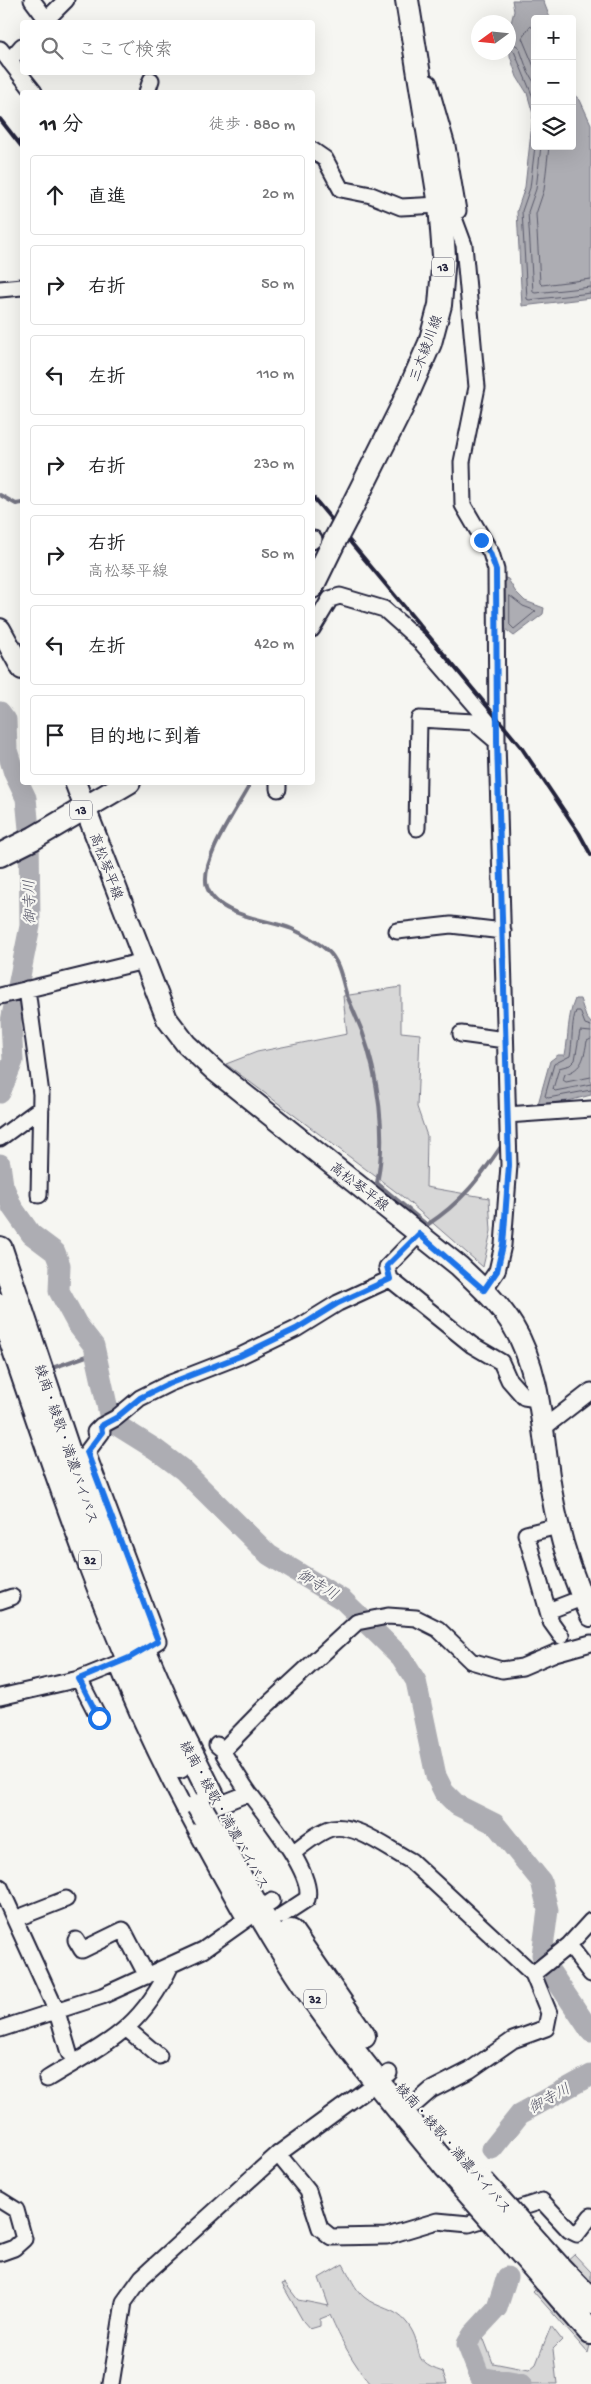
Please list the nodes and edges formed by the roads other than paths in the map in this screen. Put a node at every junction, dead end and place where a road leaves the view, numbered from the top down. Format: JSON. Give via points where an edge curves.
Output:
{"nodes":[{"id":1,"x":32,"y":0,"type":"edge"},
{"id":2,"x":66,"y":0,"type":"edge"},
{"id":3,"x":408,"y":1,"type":"edge"},
{"id":4,"x":44,"y":20,"type":"edge"},
{"id":5,"x":46,"y":20,"type":"edge"},
{"id":6,"x":413,"y":35,"type":"junction"},
{"id":7,"x":20,"y":47,"type":"edge"},
{"id":8,"x":5,"y":55,"type":"edge"},
{"id":9,"x":20,"y":74,"type":"edge"},
{"id":10,"x":21,"y":75,"type":"edge"},
{"id":11,"x":32,"y":90,"type":"edge"},
{"id":12,"x":315,"y":152,"type":"edge"},
{"id":13,"x":434,"y":170,"type":"junction"},
{"id":14,"x":440,"y":205,"type":"junction"},
{"id":15,"x":453,"y":242,"type":"junction"},
{"id":16,"x":20,"y":287,"type":"edge"},
{"id":17,"x":0,"y":289,"type":"edge"},
{"id":18,"x":320,"y":540,"type":"edge"},
{"id":19,"x":320,"y":594,"type":"edge"},
{"id":20,"x":315,"y":616,"type":"edge"},
{"id":21,"x":0,"y":629,"type":"edge"},
{"id":22,"x":20,"y":665,"type":"edge"},
{"id":23,"x":497,"y":734,"type":"junction"},
{"id":24,"x":76,"y":785,"type":"edge"},
{"id":25,"x":124,"y":785,"type":"edge"},
{"id":26,"x":84,"y":809,"type":"junction"},
{"id":27,"x":417,"y":828,"type":"dead end"},
{"id":28,"x":17,"y":846,"type":"edge"},
{"id":29,"x":503,"y":930,"type":"junction"},
{"id":30,"x":397,"y":931,"type":"dead end"},
{"id":31,"x":144,"y":961,"type":"junction"},
{"id":32,"x":16,"y":992,"type":"edge"},
{"id":33,"x":461,"y":1034,"type":"dead end"},
{"id":34,"x":505,"y":1040,"type":"junction"},
{"id":35,"x":41,"y":1108,"type":"junction"},
{"id":36,"x":591,"y":1109,"type":"edge"},
{"id":37,"x":508,"y":1115,"type":"junction"},
{"id":38,"x":0,"y":1138,"type":"edge"},
{"id":39,"x":39,"y":1195,"type":"dead end"},
{"id":40,"x":419,"y":1234,"type":"junction"},
{"id":41,"x":0,"y":1249,"type":"edge"},
{"id":42,"x":390,"y":1279,"type":"junction"},
{"id":43,"x":484,"y":1290,"type":"junction"},
{"id":44,"x":0,"y":1306,"type":"edge"},
{"id":45,"x":6,"y":1345,"type":"edge"},
{"id":46,"x":591,"y":1391,"type":"edge"},
{"id":47,"x":537,"y":1399,"type":"junction"},
{"id":48,"x":108,"y":1422,"type":"junction"},
{"id":49,"x":542,"y":1429,"type":"junction"},
{"id":50,"x":69,"y":1454,"type":"junction"},
{"id":51,"x":558,"y":1526,"type":"junction"},
{"id":52,"x":582,"y":1598,"type":"junction"},
{"id":53,"x":548,"y":1612,"type":"junction"},
{"id":54,"x":591,"y":1616,"type":"edge"},
{"id":55,"x":561,"y":1636,"type":"dead end"},
{"id":56,"x":591,"y":1643,"type":"edge"},
{"id":57,"x":129,"y":1657,"type":"junction"},
{"id":58,"x":79,"y":1679,"type":"junction"},
{"id":59,"x":0,"y":1697,"type":"edge"},
{"id":60,"x":99,"y":1718,"type":"dead end"},
{"id":61,"x":249,"y":1793,"type":"junction"},
{"id":62,"x":206,"y":1810,"type":"junction"},
{"id":63,"x":293,"y":1852,"type":"junction"},
{"id":64,"x":0,"y":1887,"type":"edge"},
{"id":65,"x":66,"y":1899,"type":"dead end"},
{"id":66,"x":264,"y":1911,"type":"junction"},
{"id":67,"x":15,"y":1919,"type":"junction"},
{"id":68,"x":591,"y":1921,"type":"edge"},
{"id":69,"x":76,"y":1940,"type":"dead end"},
{"id":70,"x":570,"y":1945,"type":"junction"},
{"id":71,"x":171,"y":1965,"type":"junction"},
{"id":72,"x":541,"y":1967,"type":"junction"},
{"id":73,"x":591,"y":1974,"type":"edge"},
{"id":74,"x":147,"y":1976,"type":"junction"},
{"id":75,"x":57,"y":2012,"type":"junction"},
{"id":76,"x":0,"y":2029,"type":"edge"},
{"id":77,"x":127,"y":2029,"type":"junction"},
{"id":78,"x":70,"y":2053,"type":"dead end"},
{"id":79,"x":159,"y":2056,"type":"dead end"},
{"id":80,"x":383,"y":2077,"type":"junction"},
{"id":81,"x":47,"y":2079,"type":"dead end"},
{"id":82,"x":415,"y":2104,"type":"junction"},
{"id":83,"x":278,"y":2154,"type":"junction"},
{"id":84,"x":452,"y":2160,"type":"junction"},
{"id":85,"x":0,"y":2200,"type":"edge"},
{"id":86,"x":591,"y":2216,"type":"edge"},
{"id":87,"x":0,"y":2253,"type":"edge"},
{"id":88,"x":552,"y":2273,"type":"junction"},
{"id":89,"x":591,"y":2301,"type":"edge"},
{"id":90,"x":591,"y":2332,"type":"edge"},
{"id":91,"x":111,"y":2384,"type":"edge"}],
"edges":[{"from":1,"to":4,"type":"street"},
{"from":2,"to":5,"type":"street"},
{"from":3,"to":6,"type":"main road","name":"三木綾川線","number":"13"},
{"from":6,"to":13,"type":"main road","name":"三木綾川線","number":"13"},
{"from":6,"to":15,"type":"street","via":[[447,146]]},
{"from":7,"to":8,"type":"street"},
{"from":8,"to":9,"type":"street"},
{"from":10,"to":11,"type":"street"},
{"from":12,"to":14,"type":"street","via":[[325,159],[341,189],[371,195],[401,207]]},
{"from":13,"to":14,"type":"main road","name":"三木綾川線","number":"13"},
{"from":13,"to":15,"type":"street","via":[[454,215]]},
{"from":14,"to":15,"type":"main road","name":"三木綾川線","number":"13"},
{"from":15,"to":18,"type":"main road","name":"三木綾川線","number":"13","bridge":true,"via":[[430,342],[401,409],[346,517]]},
{"from":15,"to":23,"type":"street","via":[[477,387],[462,462],[462,505],[490,553],[496,570]]},
{"from":16,"to":17,"type":"street"},
{"from":18,"to":19,"type":"main road","name":"三木綾川線","number":"13"},
{"from":19,"to":20,"type":"street"},
{"from":19,"to":23,"type":"street","via":[[340,596],[384,609],[420,641]]},
{"from":21,"to":22,"type":"main road"},
{"from":23,"to":27,"type":"street","via":[[474,722],[418,719]]},
{"from":23,"to":29,"type":"street"},
{"from":24,"to":26,"type":"main road","name":"高松琴平線"},
{"from":25,"to":26,"type":"main road","number":"13"},
{"from":26,"to":28,"type":"main road","number":"13"},
{"from":26,"to":31,"type":"main road","name":"高松琴平線"},
{"from":29,"to":30,"type":"street","via":[[451,925]]},
{"from":29,"to":34,"type":"street"},
{"from":31,"to":32,"type":"street"},
{"from":31,"to":40,"type":"main road","name":"高松琴平線","via":[[167,1019],[186,1044],[215,1071]]},
{"from":32,"to":35,"type":"street"},
{"from":33,"to":34,"type":"street"},
{"from":34,"to":37,"type":"street"},
{"from":35,"to":38,"type":"street"},
{"from":35,"to":39,"type":"street"},
{"from":36,"to":37,"type":"street"},
{"from":37,"to":43,"type":"street","via":[[509,1165],[503,1245],[497,1271]]},
{"from":40,"to":42,"type":"street","via":[[387,1266]]},
{"from":40,"to":43,"type":"main road","name":"高松琴平線"},
{"from":41,"to":50,"type":"highway","name":"綾南・綾歌・満濃バイパス","number":"32"},
{"from":42,"to":47,"type":"street","via":[[472,1345],[500,1362],[524,1397]]},
{"from":42,"to":48,"type":"street","via":[[338,1303],[296,1329],[140,1398]]},
{"from":43,"to":47,"type":"main road","name":"高松琴平線","via":[[512,1325],[522,1344]]},
{"from":44,"to":45,"type":"highway","name":"綾南・綾歌・満濃バイパス","number":"32"},
{"from":45,"to":57,"type":"highway","name":"綾南・綾歌・満濃バイパス","number":"32"},
{"from":46,"to":49,"type":"street"},
{"from":47,"to":49,"type":"main road","name":"高松琴平線"},
{"from":48,"to":50,"type":"street","via":[[80,1450]]},
{"from":48,"to":57,"type":"street","via":[[87,1452],[158,1641]]},
{"from":49,"to":51,"type":"main road","name":"高松琴平線"},
{"from":50,"to":57,"type":"highway","name":"綾南・綾歌・満濃バイパス","number":"32"},
{"from":51,"to":52,"type":"main road","name":"高松琴平線"},
{"from":51,"to":53,"type":"street","via":[[526,1534]]},
{"from":52,"to":53,"type":"street"},
{"from":52,"to":54,"type":"main road","name":"高松琴平線"},
{"from":53,"to":55,"type":"street"},
{"from":56,"to":61,"type":"street","via":[[522,1667],[502,1670],[472,1661],[438,1629],[416,1618],[388,1616],[363,1620],[220,1747]]},
{"from":57,"to":58,"type":"street"},
{"from":57,"to":62,"type":"street"},
{"from":57,"to":62,"type":"highway","name":"綾南・綾歌・満濃バイパス","number":"32","via":[[173,1718]]},
{"from":58,"to":59,"type":"street"},
{"from":58,"to":60,"type":"street"},
{"from":61,"to":62,"type":"street"},
{"from":61,"to":63,"type":"street"},
{"from":62,"to":66,"type":"highway","name":"綾南・綾歌・満濃バイパス","number":"32"},
{"from":62,"to":66,"type":"street"},
{"from":63,"to":66,"type":"street","via":[[309,1894],[307,1899]]},
{"from":63,"to":72,"type":"street","via":[[331,1827],[362,1832],[411,1861]]},
{"from":64,"to":67,"type":"street"},
{"from":65,"to":67,"type":"street"},
{"from":66,"to":71,"type":"street","via":[[203,1950]]},
{"from":66,"to":80,"type":"highway","name":"綾南・綾歌・満濃バイパス","number":"32","via":[[330,1992]]},
{"from":67,"to":75,"type":"street"},
{"from":68,"to":70,"type":"street"},
{"from":69,"to":74,"type":"street","via":[[82,1950],[123,1930]]},
{"from":70,"to":72,"type":"street"},
{"from":70,"to":73,"type":"street"},
{"from":71,"to":74,"type":"street"},
{"from":71,"to":77,"type":"street","via":[[159,1992]]},
{"from":72,"to":82,"type":"street","via":[[549,2013],[546,2028],[513,2040],[470,2070],[431,2090]]},
{"from":74,"to":75,"type":"street"},
{"from":75,"to":76,"type":"street"},
{"from":75,"to":78,"type":"street"},
{"from":77,"to":79,"type":"street"},
{"from":77,"to":81,"type":"street","via":[[103,2047]]},
{"from":80,"to":82,"type":"highway","name":"綾南・綾歌・満濃バイパス","number":"32"},
{"from":80,"to":83,"type":"street"},
{"from":80,"to":84,"type":"highway","name":"綾南・綾歌・満濃バイパス","number":"32"},
{"from":82,"to":84,"type":"highway","name":"綾南・綾歌・満濃バイパス","number":"32"},
{"from":83,"to":86,"type":"street","via":[[308,2191],[320,2228],[331,2237],[387,2236],[437,2222],[469,2224],[542,2201],[569,2230],[577,2234]]},
{"from":83,"to":91,"type":"street","via":[[142,2277],[134,2288],[124,2302],[120,2316]]},
{"from":84,"to":88,"type":"highway","name":"綾南・綾歌・満濃バイパス","number":"32","bridge":true},
{"from":85,"to":87,"type":"street","via":[[16,2210],[24,2239],[14,2248]]},
{"from":88,"to":89,"type":"highway","name":"綾南・綾歌・満濃バイパス","number":"32"},
{"from":88,"to":90,"type":"highway","name":"綾南・綾歌・満濃バイパス","number":"32"}]}
